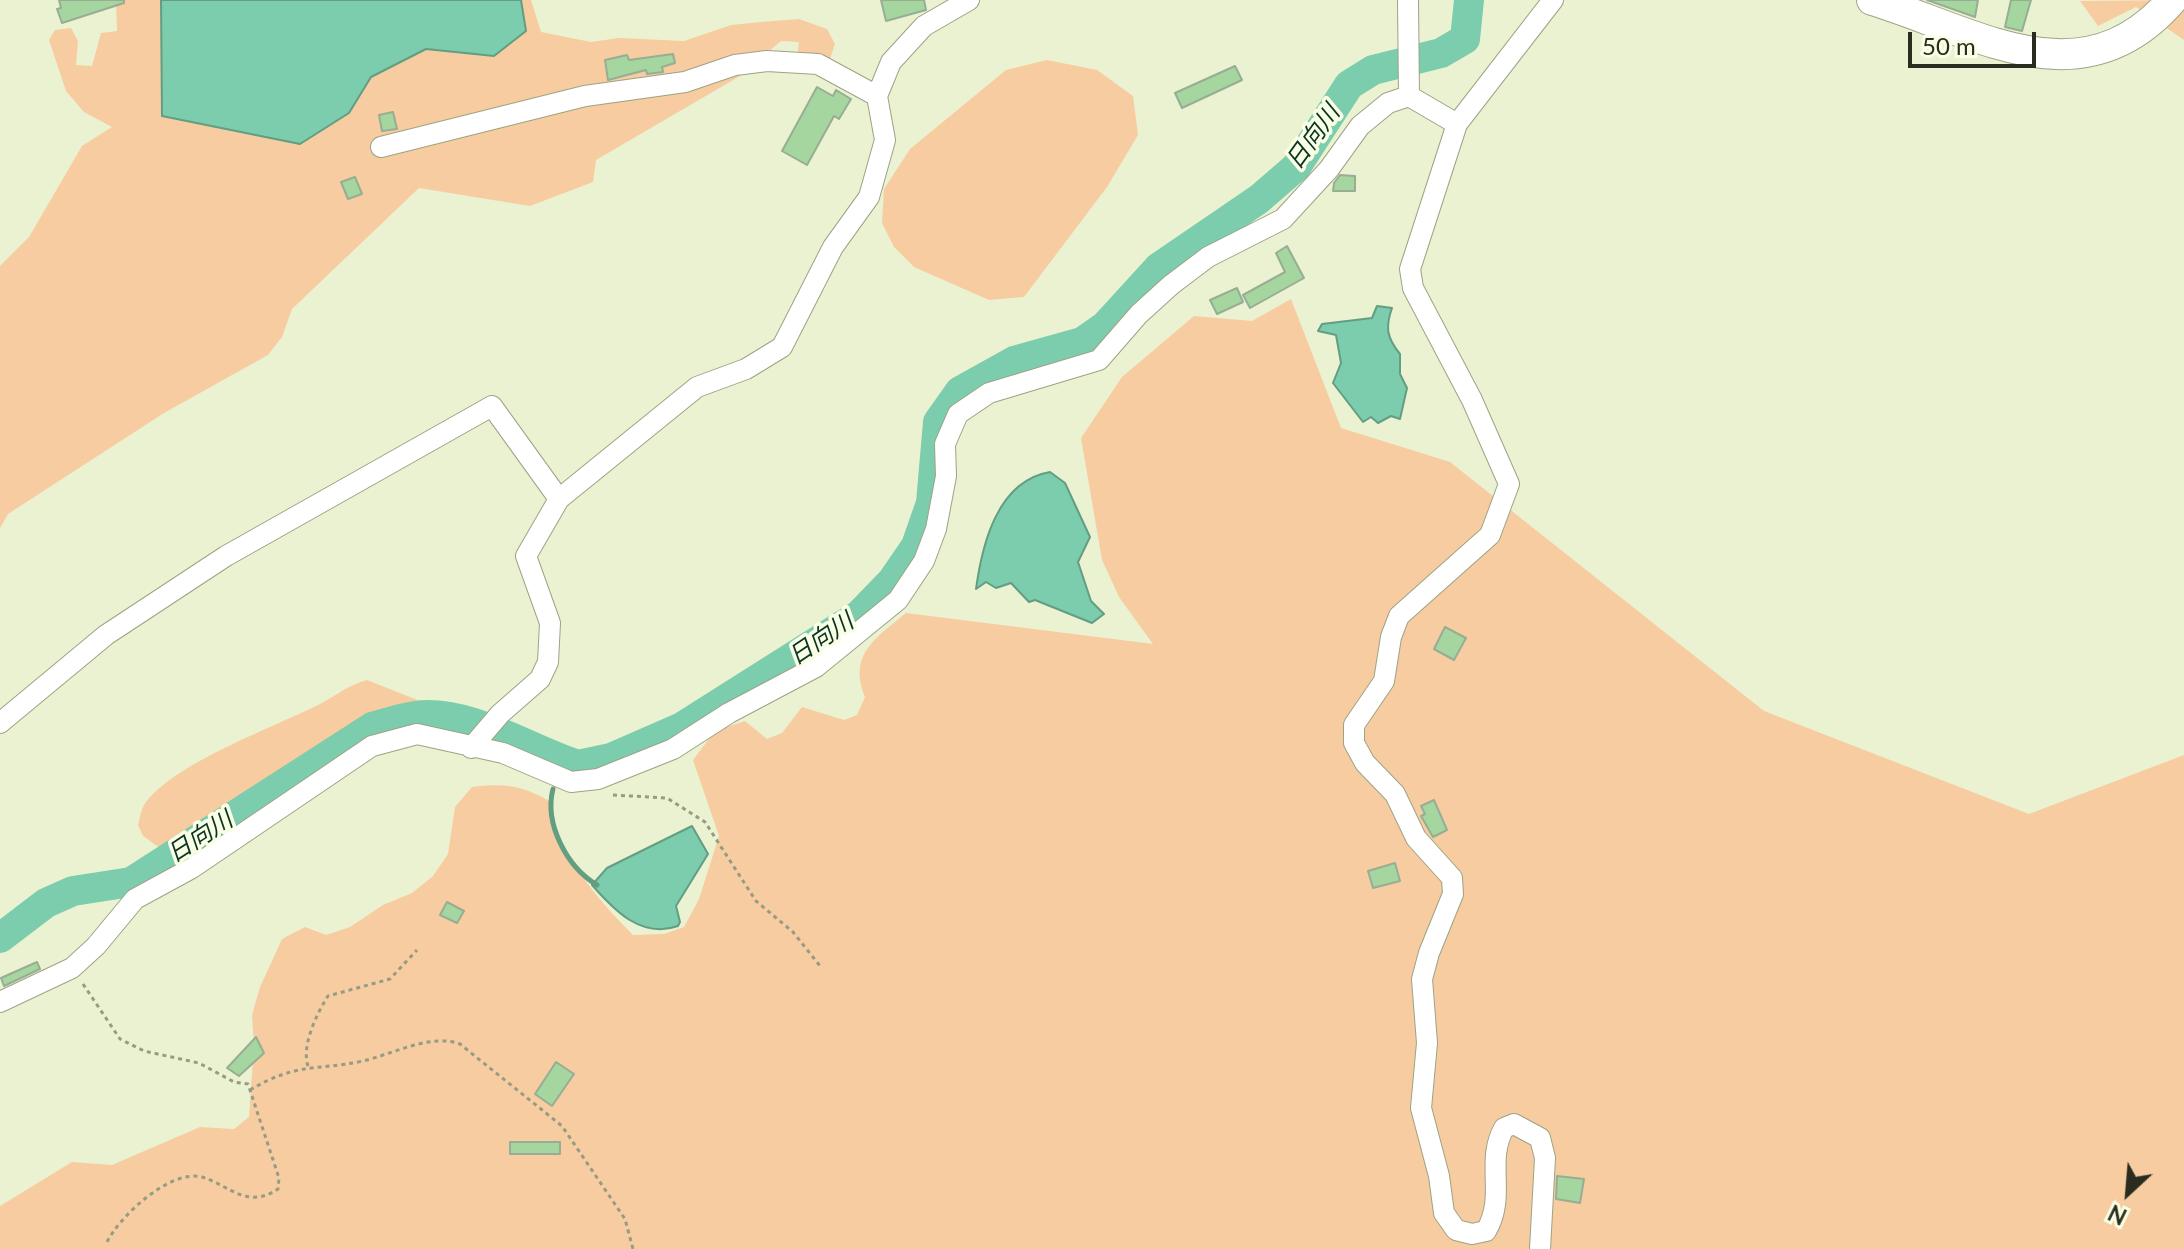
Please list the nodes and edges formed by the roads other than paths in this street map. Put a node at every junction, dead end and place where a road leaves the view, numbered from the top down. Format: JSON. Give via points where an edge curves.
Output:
{"nodes":[{"id":1,"x":969,"y":0,"type":"edge"},
{"id":2,"x":1408,"y":0,"type":"edge"},
{"id":3,"x":1553,"y":0,"type":"edge"},
{"id":4,"x":1872,"y":0,"type":"edge"},
{"id":5,"x":2166,"y":7,"type":"edge"},
{"id":6,"x":1409,"y":88,"type":"junction"},
{"id":7,"x":877,"y":96,"type":"junction"},
{"id":8,"x":1457,"y":124,"type":"junction"},
{"id":9,"x":381,"y":147,"type":"dead end"},
{"id":10,"x":559,"y":499,"type":"junction"},
{"id":11,"x":0,"y":723,"type":"edge"},
{"id":12,"x":471,"y":748,"type":"junction"},
{"id":13,"x":0,"y":1002,"type":"edge"},
{"id":14,"x":1540,"y":1249,"type":"edge"}],
"edges":[{"from":1,"to":7,"type":"street","via":[[916,35],[891,62]]},
{"from":2,"to":6,"type":"street"},
{"from":3,"to":8,"type":"street"},
{"from":4,"to":5,"type":"main road","via":[[2023,52],[2064,57],[2115,43]]},
{"from":6,"to":8,"type":"street"},
{"from":6,"to":12,"type":"street","via":[[1360,126],[1283,219],[1208,257],[1171,285],[1099,360],[989,393],[958,414],[945,444],[946,476],[924,561],[898,600],[816,667],[673,749],[598,779],[571,782],[503,753]]},
{"from":7,"to":9,"type":"street","via":[[818,64],[767,61],[735,65],[685,82],[585,96]]},
{"from":7,"to":10,"type":"street","via":[[885,140],[869,197],[833,247],[782,347],[746,369],[697,387]]},
{"from":8,"to":14,"type":"street","via":[[1410,269],[1413,288],[1509,484],[1490,535],[1399,616],[1384,681],[1354,725],[1354,743],[1395,794],[1416,838],[1452,878],[1453,894],[1422,979],[1427,1043],[1421,1108],[1444,1213],[1456,1230],[1486,1231],[1496,1214],[1496,1142],[1504,1128],[1514,1124],[1540,1138],[1545,1158]]},
{"from":10,"to":11,"type":"street","via":[[492,406],[226,556],[106,635]]},
{"from":10,"to":12,"type":"street","via":[[526,556],[550,623],[548,662],[540,679]]},
{"from":12,"to":13,"type":"street","via":[[417,734],[372,746],[192,868],[135,899],[72,968]]}]}
